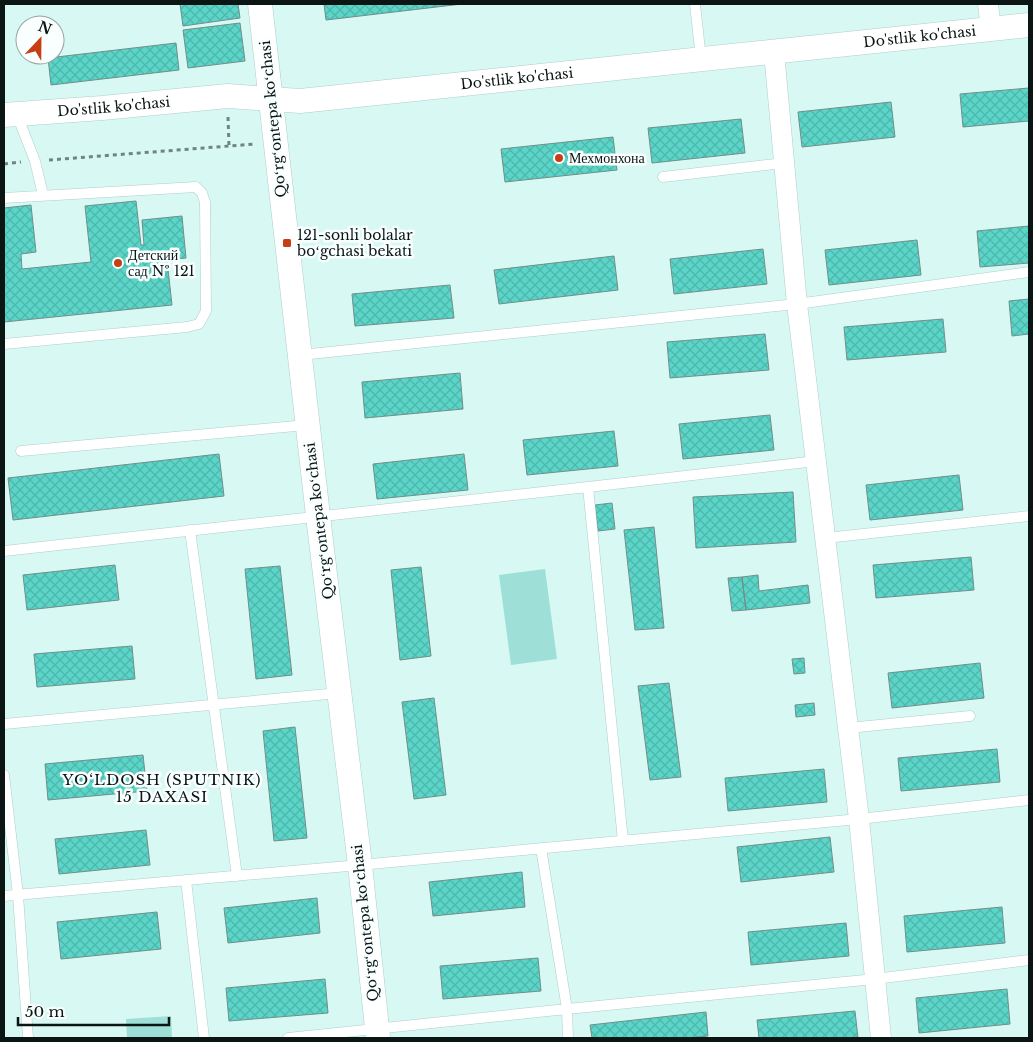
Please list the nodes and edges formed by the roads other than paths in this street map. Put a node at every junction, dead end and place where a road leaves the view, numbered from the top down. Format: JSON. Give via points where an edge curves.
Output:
{"nodes":[{"id":1,"x":260,"y":4,"type":"edge"},
{"id":2,"x":695,"y":4,"type":"edge"},
{"id":3,"x":988,"y":4,"type":"edge"},
{"id":4,"x":1029,"y":25,"type":"edge"},
{"id":5,"x":991,"y":29,"type":"junction"},
{"id":6,"x":774,"y":52,"type":"junction"},
{"id":7,"x":701,"y":59,"type":"junction"},
{"id":8,"x":272,"y":100,"type":"junction"},
{"id":9,"x":10,"y":114,"type":"edge"},
{"id":10,"x":784,"y":162,"type":"junction"},
{"id":11,"x":663,"y":177,"type":"dead end"},
{"id":12,"x":43,"y":195,"type":"junction"},
{"id":13,"x":4,"y":198,"type":"edge"},
{"id":14,"x":1029,"y":272,"type":"edge"},
{"id":15,"x":797,"y":304,"type":"junction"},
{"id":16,"x":4,"y":344,"type":"edge"},
{"id":17,"x":300,"y":355,"type":"junction"},
{"id":18,"x":307,"y":425,"type":"junction"},
{"id":19,"x":21,"y":451,"type":"dead end"},
{"id":20,"x":816,"y":461,"type":"junction"},
{"id":21,"x":588,"y":487,"type":"junction"},
{"id":22,"x":318,"y":516,"type":"junction"},
{"id":23,"x":1029,"y":516,"type":"edge"},
{"id":24,"x":190,"y":530,"type":"junction"},
{"id":25,"x":826,"y":538,"type":"junction"},
{"id":26,"x":4,"y":550,"type":"edge"},
{"id":27,"x":339,"y":693,"type":"junction"},
{"id":28,"x":214,"y":704,"type":"junction"},
{"id":29,"x":970,"y":716,"type":"dead end"},
{"id":30,"x":4,"y":724,"type":"edge"},
{"id":31,"x":848,"y":728,"type":"junction"},
{"id":32,"x":4,"y":775,"type":"edge"},
{"id":33,"x":1029,"y":800,"type":"edge"},
{"id":34,"x":859,"y":819,"type":"junction"},
{"id":35,"x":623,"y":841,"type":"junction"},
{"id":36,"x":541,"y":848,"type":"junction"},
{"id":37,"x":360,"y":865,"type":"junction"},
{"id":38,"x":237,"y":876,"type":"junction"},
{"id":39,"x":186,"y":880,"type":"junction"},
{"id":40,"x":18,"y":895,"type":"junction"},
{"id":41,"x":4,"y":896,"type":"edge"},
{"id":42,"x":1029,"y":960,"type":"edge"},
{"id":43,"x":875,"y":979,"type":"junction"},
{"id":44,"x":567,"y":1009,"type":"junction"},
{"id":45,"x":377,"y":1034,"type":"edge"},
{"id":46,"x":28,"y":1038,"type":"edge"},
{"id":47,"x":204,"y":1038,"type":"edge"},
{"id":48,"x":288,"y":1038,"type":"edge"},
{"id":49,"x":568,"y":1038,"type":"edge"},
{"id":50,"x":881,"y":1038,"type":"edge"}],
"edges":[{"from":1,"to":8,"type":"street","name":"Qoʻrgʻontepa koʻchasi"},
{"from":2,"to":7,"type":"lane"},
{"from":3,"to":5,"type":"street"},
{"from":4,"to":5,"type":"street","name":"Do'stlik ko'chasi"},
{"from":5,"to":6,"type":"street","name":"Do'stlik ko'chasi"},
{"from":6,"to":7,"type":"street","name":"Do'stlik ko'chasi"},
{"from":6,"to":10,"type":"street"},
{"from":7,"to":8,"type":"street","name":"Do'stlik ko'chasi","via":[[300,102]]},
{"from":8,"to":9,"type":"street","name":"Do'stlik ko'chasi","via":[[228,96]]},
{"from":8,"to":17,"type":"street","name":"Qoʻrgʻontepa koʻchasi"},
{"from":9,"to":12,"type":"lane","via":[[35,161]]},
{"from":10,"to":11,"type":"lane"},
{"from":10,"to":15,"type":"street"},
{"from":12,"to":13,"type":"lane"},
{"from":12,"to":16,"type":"lane","via":[[196,187],[205,202],[206,311],[199,324],[187,328]]},
{"from":14,"to":15,"type":"lane"},
{"from":15,"to":17,"type":"lane"},
{"from":15,"to":20,"type":"street"},
{"from":17,"to":18,"type":"street","name":"Qoʻrgʻontepa koʻchasi"},
{"from":18,"to":19,"type":"lane"},
{"from":18,"to":22,"type":"street","name":"Qoʻrgʻontepa koʻchasi"},
{"from":20,"to":21,"type":"lane"},
{"from":20,"to":25,"type":"street"},
{"from":21,"to":22,"type":"lane"},
{"from":21,"to":35,"type":"lane"},
{"from":22,"to":24,"type":"lane"},
{"from":22,"to":27,"type":"street","name":"Qoʻrgʻontepa koʻchasi"},
{"from":23,"to":25,"type":"lane"},
{"from":24,"to":26,"type":"lane"},
{"from":24,"to":28,"type":"lane"},
{"from":25,"to":31,"type":"street"},
{"from":27,"to":28,"type":"lane"},
{"from":27,"to":37,"type":"street","name":"Qoʻrgʻontepa koʻchasi"},
{"from":28,"to":30,"type":"lane"},
{"from":28,"to":38,"type":"lane"},
{"from":29,"to":31,"type":"lane"},
{"from":31,"to":34,"type":"street"},
{"from":32,"to":40,"type":"lane"},
{"from":33,"to":34,"type":"lane"},
{"from":34,"to":35,"type":"lane"},
{"from":34,"to":43,"type":"street"},
{"from":35,"to":36,"type":"lane"},
{"from":36,"to":37,"type":"lane"},
{"from":36,"to":44,"type":"lane"},
{"from":37,"to":38,"type":"lane"},
{"from":37,"to":45,"type":"street","name":"Qoʻrgʻontepa koʻchasi"},
{"from":38,"to":39,"type":"lane"},
{"from":39,"to":40,"type":"lane"},
{"from":39,"to":47,"type":"lane"},
{"from":40,"to":41,"type":"lane"},
{"from":40,"to":46,"type":"lane"},
{"from":42,"to":43,"type":"lane"},
{"from":43,"to":44,"type":"lane"},
{"from":43,"to":50,"type":"street"},
{"from":44,"to":45,"type":"lane"},
{"from":44,"to":49,"type":"lane"},
{"from":45,"to":48,"type":"lane"}]}
